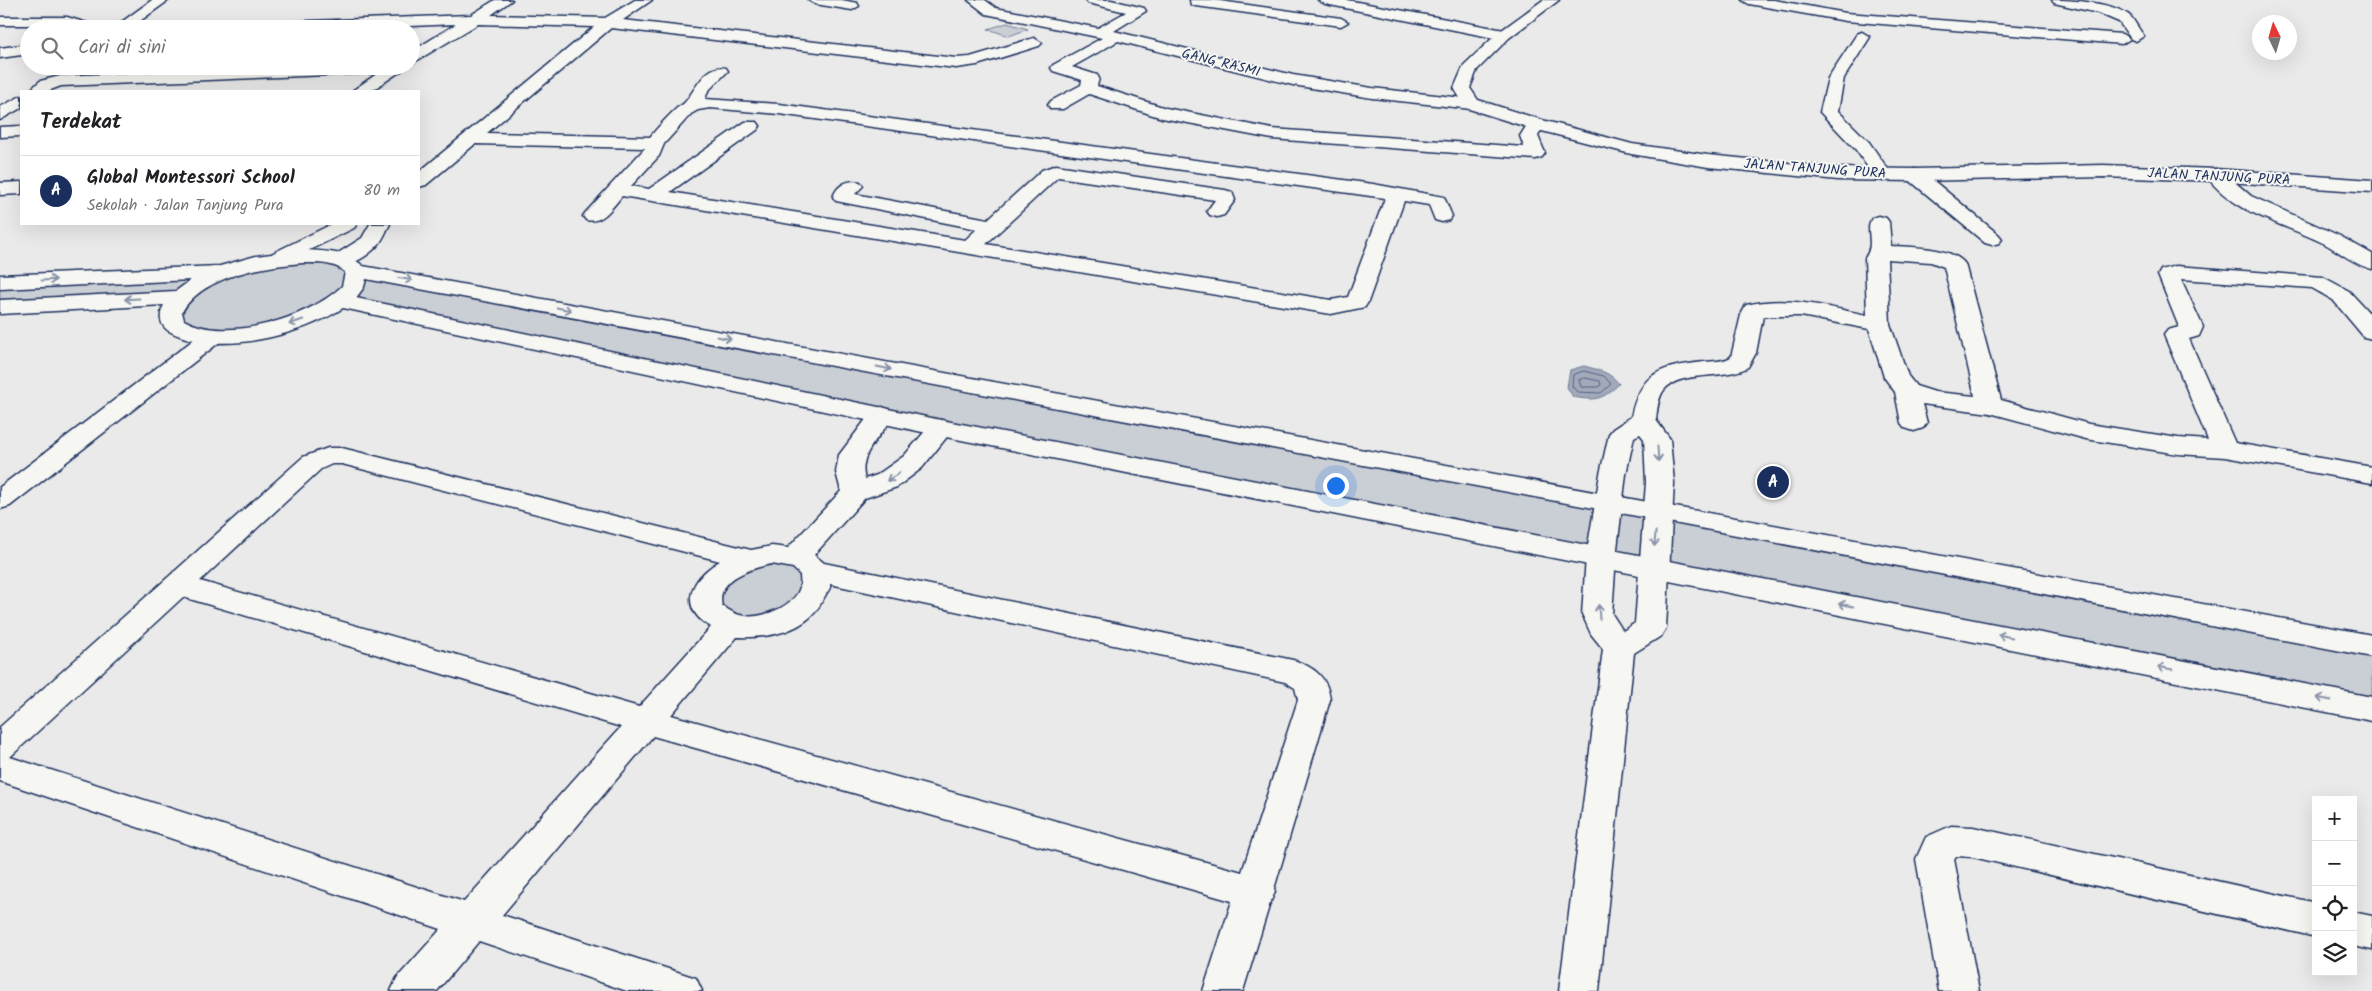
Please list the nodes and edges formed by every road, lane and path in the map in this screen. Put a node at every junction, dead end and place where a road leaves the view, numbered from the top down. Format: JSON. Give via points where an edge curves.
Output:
{"nodes":[{"id":1,"x":162,"y":0,"type":"edge"},
{"id":2,"x":505,"y":0,"type":"edge"},
{"id":3,"x":645,"y":0,"type":"edge"},
{"id":4,"x":815,"y":0,"type":"edge"},
{"id":5,"x":975,"y":0,"type":"edge"},
{"id":6,"x":1093,"y":0,"type":"edge"},
{"id":7,"x":1325,"y":0,"type":"edge"},
{"id":8,"x":1552,"y":0,"type":"edge"},
{"id":9,"x":1749,"y":0,"type":"edge"},
{"id":10,"x":2058,"y":0,"type":"edge"},
{"id":11,"x":1196,"y":2,"type":"dead end"},
{"id":12,"x":852,"y":6,"type":"dead end"},
{"id":13,"x":32,"y":8,"type":"dead end"},
{"id":14,"x":474,"y":19,"type":"junction"},
{"id":15,"x":6,"y":20,"type":"edge"},
{"id":16,"x":20,"y":20,"type":"edge"},
{"id":17,"x":133,"y":20,"type":"edge"},
{"id":18,"x":420,"y":21,"type":"edge"},
{"id":19,"x":608,"y":22,"type":"junction"},
{"id":20,"x":1340,"y":22,"type":"dead end"},
{"id":21,"x":1108,"y":35,"type":"junction"},
{"id":22,"x":1504,"y":35,"type":"junction"},
{"id":23,"x":1862,"y":37,"type":"dead end"},
{"id":24,"x":1034,"y":43,"type":"dead end"},
{"id":25,"x":20,"y":50,"type":"edge"},
{"id":26,"x":0,"y":53,"type":"edge"},
{"id":27,"x":420,"y":53,"type":"edge"},
{"id":28,"x":720,"y":71,"type":"dead end"},
{"id":29,"x":205,"y":75,"type":"edge"},
{"id":30,"x":386,"y":75,"type":"edge"},
{"id":31,"x":1088,"y":88,"type":"junction"},
{"id":32,"x":38,"y":90,"type":"edge"},
{"id":33,"x":362,"y":90,"type":"edge"},
{"id":34,"x":20,"y":102,"type":"edge"},
{"id":35,"x":1472,"y":104,"type":"junction"},
{"id":36,"x":693,"y":105,"type":"junction"},
{"id":37,"x":1057,"y":106,"type":"dead end"},
{"id":38,"x":0,"y":115,"type":"edge"},
{"id":39,"x":1536,"y":124,"type":"junction"},
{"id":40,"x":751,"y":126,"type":"dead end"},
{"id":41,"x":20,"y":131,"type":"edge"},
{"id":42,"x":0,"y":132,"type":"edge"},
{"id":43,"x":476,"y":132,"type":"junction"},
{"id":44,"x":659,"y":137,"type":"junction"},
{"id":45,"x":1883,"y":175,"type":"junction"},
{"id":46,"x":1915,"y":175,"type":"junction"},
{"id":47,"x":2215,"y":175,"type":"junction"},
{"id":48,"x":420,"y":180,"type":"edge"},
{"id":49,"x":853,"y":186,"type":"dead end"},
{"id":50,"x":2372,"y":186,"type":"edge"},
{"id":51,"x":20,"y":188,"type":"edge"},
{"id":52,"x":0,"y":189,"type":"edge"},
{"id":53,"x":617,"y":189,"type":"junction"},
{"id":54,"x":653,"y":195,"type":"junction"},
{"id":55,"x":1396,"y":195,"type":"junction"},
{"id":56,"x":1440,"y":202,"type":"dead end"},
{"id":57,"x":1218,"y":211,"type":"dead end"},
{"id":58,"x":593,"y":216,"type":"dead end"},
{"id":59,"x":1878,"y":222,"type":"dead end"},
{"id":60,"x":345,"y":225,"type":"edge"},
{"id":61,"x":379,"y":225,"type":"edge"},
{"id":62,"x":992,"y":226,"type":"junction"},
{"id":63,"x":1992,"y":239,"type":"dead end"},
{"id":64,"x":969,"y":248,"type":"junction"},
{"id":65,"x":1882,"y":252,"type":"junction"},
{"id":66,"x":280,"y":258,"type":"junction"},
{"id":67,"x":2372,"y":263,"type":"edge"},
{"id":68,"x":350,"y":266,"type":"junction"},
{"id":69,"x":224,"y":272,"type":"junction"},
{"id":70,"x":0,"y":282,"type":"edge"},
{"id":71,"x":180,"y":297,"type":"junction"},
{"id":72,"x":340,"y":301,"type":"junction"},
{"id":73,"x":0,"y":307,"type":"edge"},
{"id":74,"x":2365,"y":312,"type":"edge"},
{"id":75,"x":1879,"y":324,"type":"junction"},
{"id":76,"x":2372,"y":332,"type":"edge"},
{"id":77,"x":213,"y":336,"type":"junction"},
{"id":78,"x":1908,"y":391,"type":"junction"},
{"id":79,"x":1990,"y":405,"type":"junction"},
{"id":80,"x":882,"y":415,"type":"junction"},
{"id":81,"x":1643,"y":420,"type":"junction"},
{"id":82,"x":1914,"y":423,"type":"dead end"},
{"id":83,"x":941,"y":428,"type":"junction"},
{"id":84,"x":2225,"y":449,"type":"junction"},
{"id":85,"x":2372,"y":475,"type":"edge"},
{"id":86,"x":855,"y":492,"type":"junction"},
{"id":87,"x":0,"y":500,"type":"edge"},
{"id":88,"x":1610,"y":503,"type":"junction"},
{"id":89,"x":1658,"y":511,"type":"junction"},
{"id":90,"x":1601,"y":557,"type":"junction"},
{"id":91,"x":751,"y":559,"type":"junction"},
{"id":92,"x":804,"y":564,"type":"junction"},
{"id":93,"x":1653,"y":566,"type":"junction"},
{"id":94,"x":176,"y":585,"type":"junction"},
{"id":95,"x":730,"y":625,"type":"junction"},
{"id":96,"x":2372,"y":646,"type":"edge"},
{"id":97,"x":1619,"y":648,"type":"junction"},
{"id":98,"x":2372,"y":709,"type":"edge"},
{"id":99,"x":645,"y":721,"type":"junction"},
{"id":100,"x":0,"y":747,"type":"edge"},
{"id":101,"x":0,"y":767,"type":"edge"},
{"id":102,"x":1256,"y":892,"type":"junction"},
{"id":103,"x":2312,"y":919,"type":"edge"},
{"id":104,"x":471,"y":922,"type":"junction"},
{"id":105,"x":2357,"y":930,"type":"edge"},
{"id":106,"x":2372,"y":933,"type":"edge"},
{"id":107,"x":411,"y":991,"type":"edge"},
{"id":108,"x":682,"y":991,"type":"edge"},
{"id":109,"x":1223,"y":991,"type":"edge"},
{"id":110,"x":1579,"y":991,"type":"edge"},
{"id":111,"x":1959,"y":991,"type":"edge"}],
"edges":[{"from":1,"to":17,"type":"street"},
{"from":2,"to":14,"type":"street"},
{"from":3,"to":19,"type":"street"},
{"from":4,"to":12,"type":"street"},
{"from":5,"to":21,"type":"street","name":"GANG RASMI","via":[[991,11]]},
{"from":6,"to":21,"type":"street","via":[[1143,8]]},
{"from":7,"to":22,"type":"street"},
{"from":8,"to":22,"type":"street"},
{"from":9,"to":10,"type":"street","via":[[1846,17],[2129,37],[2124,19],[2103,10]]},
{"from":11,"to":20,"type":"street"},
{"from":13,"to":15,"type":"street"},
{"from":14,"to":18,"type":"street"},
{"from":14,"to":19,"type":"street"},
{"from":14,"to":27,"type":"street"},
{"from":15,"to":16,"type":"street"},
{"from":19,"to":24,"type":"street","via":[[956,63],[971,62]]},
{"from":19,"to":43,"type":"street"},
{"from":21,"to":31,"type":"street","via":[[1059,68],[1091,78]]},
{"from":21,"to":35,"type":"street","name":"GANG RASMI","via":[[1293,80]]},
{"from":22,"to":35,"type":"street","via":[[1470,68],[1462,88]]},
{"from":23,"to":45,"type":"street","via":[[1836,78],[1829,112],[1863,146]]},
{"from":25,"to":26,"type":"street"},
{"from":28,"to":36,"type":"street","via":[[702,89]]},
{"from":29,"to":32,"type":"street","via":[[60,81]]},
{"from":30,"to":33,"type":"street"},
{"from":31,"to":37,"type":"street"},
{"from":31,"to":39,"type":"street","via":[[1162,113],[1272,134],[1536,153],[1530,136]]},
{"from":34,"to":38,"type":"street"},
{"from":35,"to":39,"type":"street","name":"JALAN TANJUNG PURA"},
{"from":36,"to":44,"type":"street"},
{"from":36,"to":55,"type":"street","via":[[710,103],[779,109]]},
{"from":39,"to":45,"type":"street","name":"JALAN TANJUNG PURA","via":[[1631,149],[1708,161],[1838,174]]},
{"from":40,"to":54,"type":"street"},
{"from":41,"to":42,"type":"street"},
{"from":43,"to":44,"type":"street"},
{"from":43,"to":48,"type":"street"},
{"from":44,"to":53,"type":"street","via":[[653,152]]},
{"from":45,"to":46,"type":"street","name":"JALAN TANJUNG PURA"},
{"from":46,"to":47,"type":"street","name":"JALAN TANJUNG PURA","via":[[2103,171]]},
{"from":46,"to":63,"type":"street"},
{"from":47,"to":50,"type":"street","name":"JALAN TANJUNG PURA"},
{"from":47,"to":67,"type":"street","via":[[2244,200],[2333,240]]},
{"from":49,"to":62,"type":"street","via":[[844,192],[843,197]]},
{"from":51,"to":52,"type":"street"},
{"from":53,"to":54,"type":"street"},
{"from":53,"to":58,"type":"street"},
{"from":54,"to":64,"type":"street"},
{"from":55,"to":56,"type":"street"},
{"from":55,"to":64,"type":"street","via":[[1358,302],[1345,306],[1331,307]]},
{"from":57,"to":62,"type":"street","via":[[1225,196],[1059,168]]},
{"from":59,"to":65,"type":"street"},
{"from":60,"to":66,"type":"street"},
{"from":61,"to":68,"type":"street"},
{"from":62,"to":64,"type":"street"},
{"from":65,"to":75,"type":"street","via":[[1876,258]]},
{"from":65,"to":79,"type":"street","via":[[1900,252],[1953,262]]},
{"from":66,"to":68,"type":"street","via":[[314,255]]},
{"from":66,"to":69,"type":"street"},
{"from":68,"to":72,"type":"street","via":[[353,288]]},
{"from":68,"to":88,"type":"street","one_way":true},
{"from":70,"to":69,"type":"street","one_way":true},
{"from":69,"to":71,"type":"street"},
{"from":71,"to":73,"type":"street","one_way":true},
{"from":71,"to":77,"type":"street","via":[[171,312],[174,323],[185,331]]},
{"from":72,"to":77,"type":"street","one_way":true,"via":[[282,327]]},
{"from":72,"to":80,"type":"street"},
{"from":74,"to":76,"type":"street"},
{"from":74,"to":84,"type":"street","via":[[2332,287],[2315,282],[2176,272],[2170,275],[2191,327],[2191,330],[2176,335]]},
{"from":75,"to":78,"type":"street","via":[[1896,377]]},
{"from":75,"to":81,"type":"street","via":[[1800,310],[1769,307],[1754,310],[1741,362],[1660,380],[1651,390]]},
{"from":77,"to":87,"type":"street"},
{"from":78,"to":79,"type":"street","via":[[1933,399]]},
{"from":78,"to":82,"type":"street"},
{"from":79,"to":84,"type":"street","via":[[2086,431],[2178,446]]},
{"from":80,"to":83,"type":"street"},
{"from":80,"to":86,"type":"street","via":[[852,455],[849,472]]},
{"from":81,"to":88,"type":"street","via":[[1622,434]]},
{"from":81,"to":89,"type":"street","one_way":true,"via":[[1657,439]]},
{"from":83,"to":86,"type":"street","one_way":true,"via":[[914,462],[902,471],[887,481]]},
{"from":83,"to":90,"type":"street"},
{"from":84,"to":85,"type":"street"},
{"from":86,"to":92,"type":"street"},
{"from":88,"to":89,"type":"street"},
{"from":88,"to":90,"type":"street"},
{"from":89,"to":93,"type":"street","one_way":true},
{"from":89,"to":96,"type":"street"},
{"from":90,"to":93,"type":"street"},
{"from":97,"to":90,"type":"street","one_way":true,"via":[[1597,614]]},
{"from":91,"to":92,"type":"street","via":[[772,555]]},
{"from":91,"to":94,"type":"street","via":[[342,456],[328,456],[312,463]]},
{"from":91,"to":95,"type":"street","via":[[726,570],[713,581],[706,596],[709,612],[718,621]]},
{"from":92,"to":95,"type":"street","via":[[817,579],[814,594],[807,605],[763,627]]},
{"from":92,"to":102,"type":"street","via":[[1293,672],[1305,678],[1313,687],[1314,700]]},
{"from":93,"to":97,"type":"street","via":[[1650,628]]},
{"from":98,"to":93,"type":"street","one_way":true},
{"from":94,"to":99,"type":"street"},
{"from":94,"to":100,"type":"street"},
{"from":95,"to":99,"type":"street"},
{"from":97,"to":110,"type":"street"},
{"from":99,"to":102,"type":"street"},
{"from":99,"to":104,"type":"street"},
{"from":101,"to":104,"type":"street"},
{"from":102,"to":109,"type":"street"},
{"from":103,"to":111,"type":"street","via":[[1972,842],[1951,841],[1938,848],[1935,859]]},
{"from":104,"to":107,"type":"street"},
{"from":104,"to":108,"type":"street"},
{"from":105,"to":106,"type":"street"}]}
